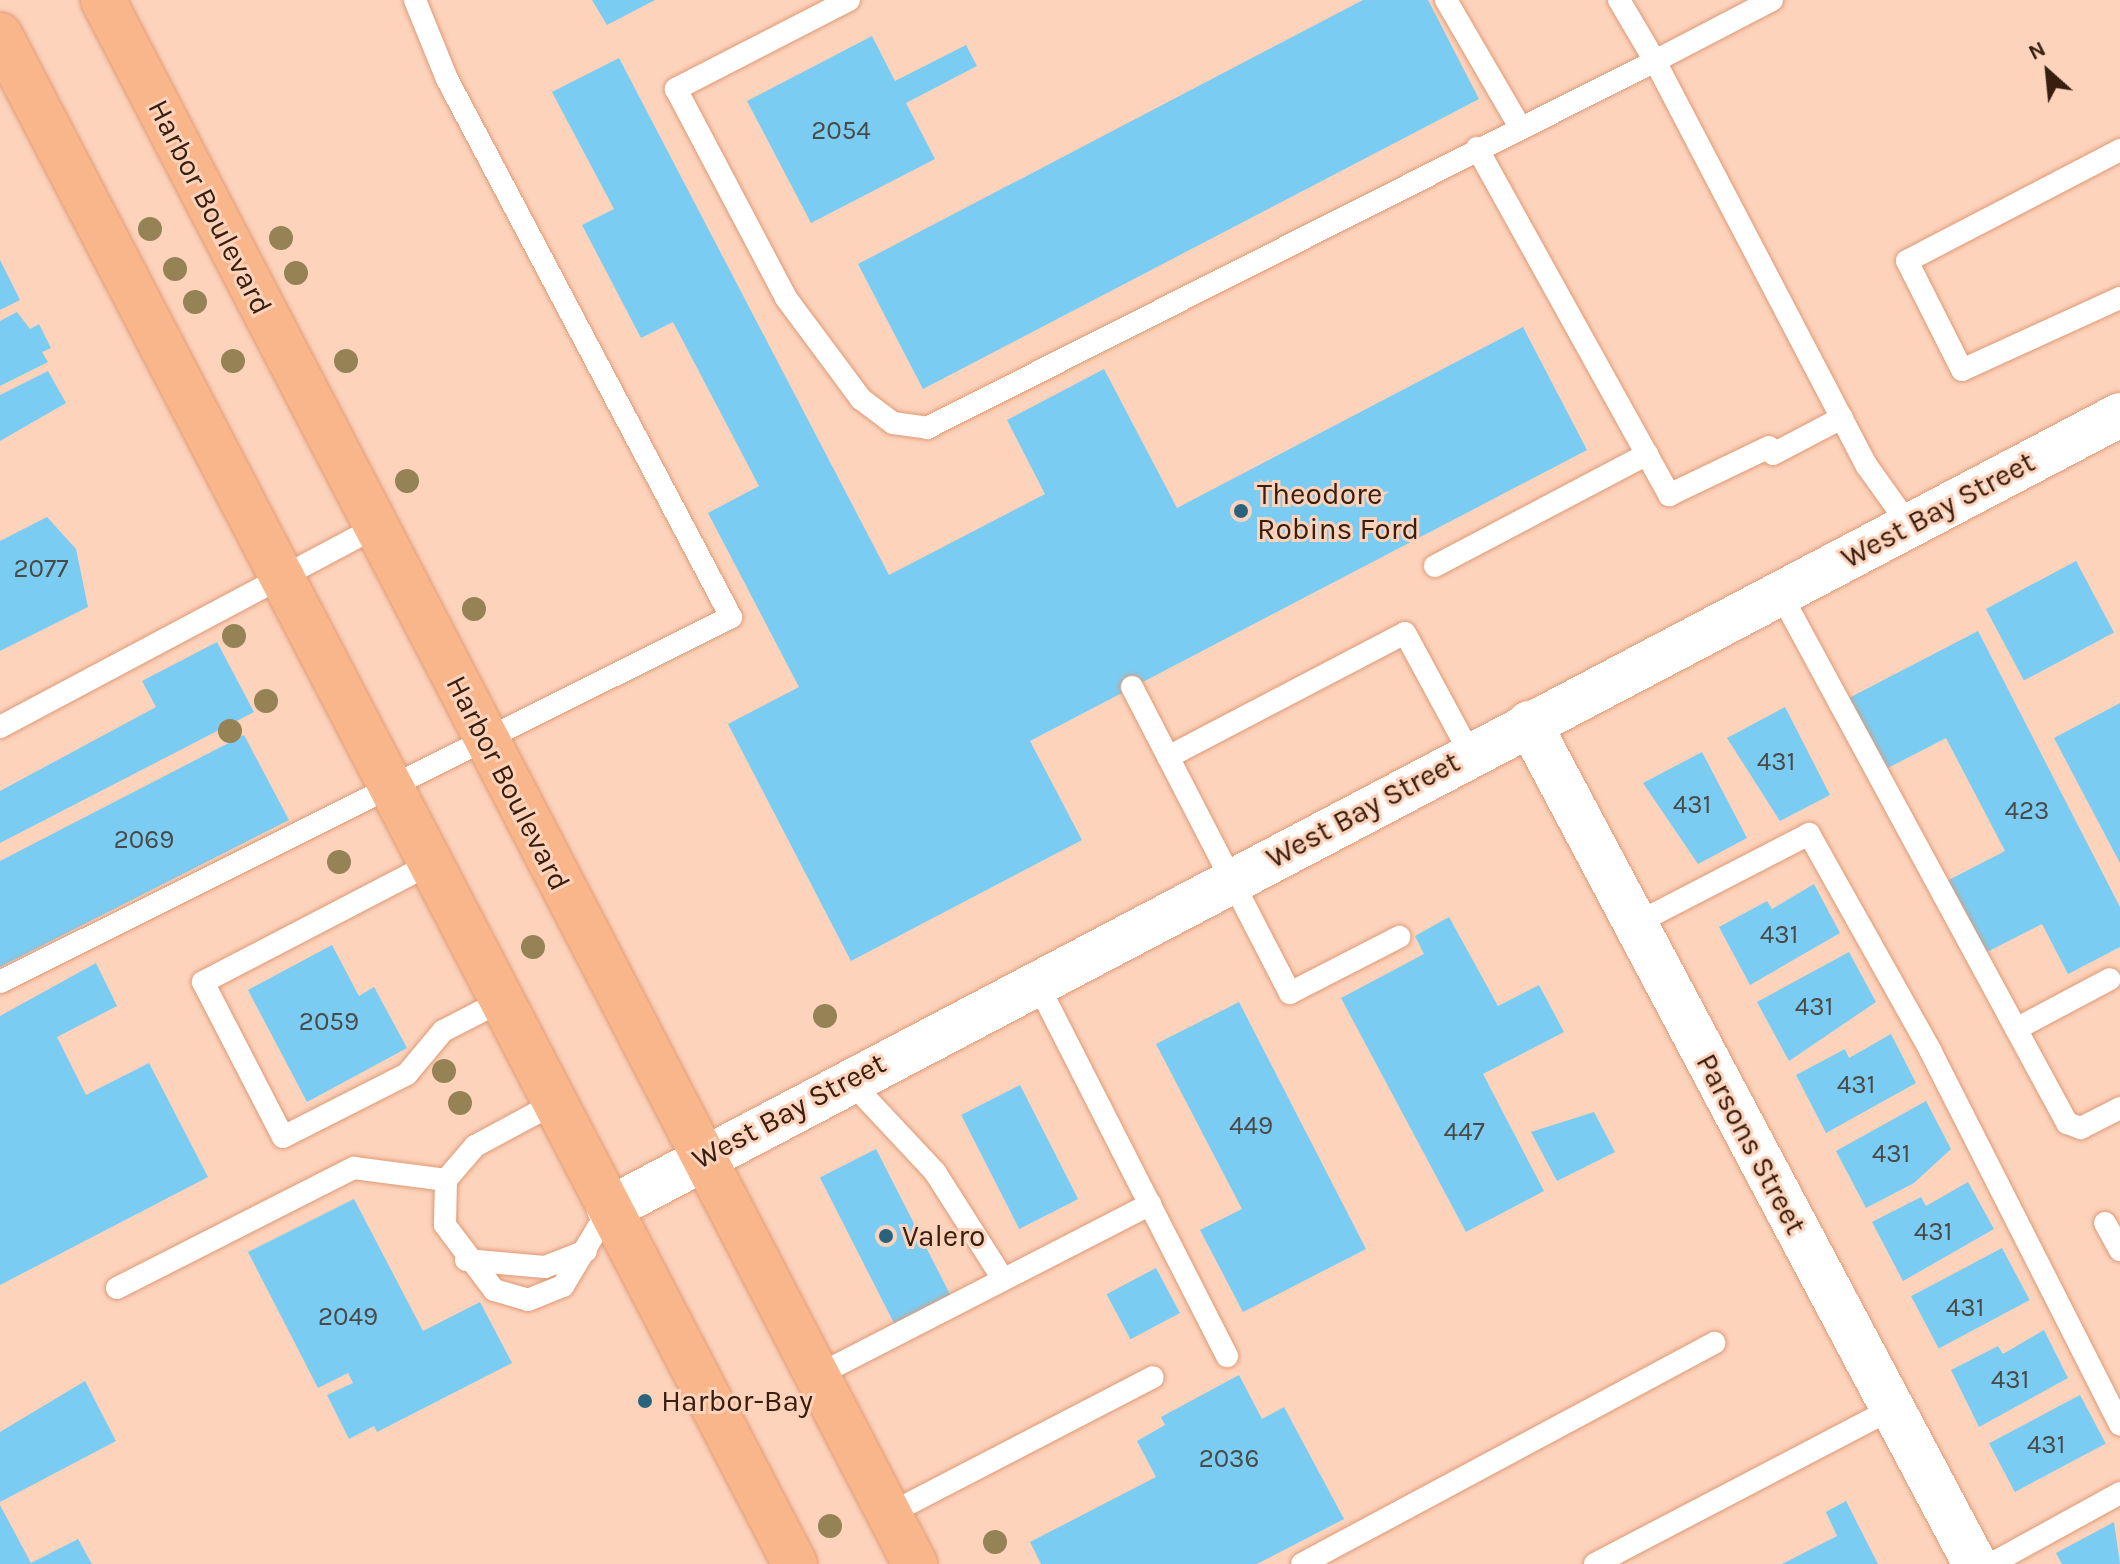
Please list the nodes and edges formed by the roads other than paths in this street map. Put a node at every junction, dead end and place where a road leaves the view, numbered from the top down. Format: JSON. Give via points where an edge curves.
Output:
{"nodes":[{"id":1,"x":103,"y":0,"type":"edge"},
{"id":2,"x":415,"y":0,"type":"edge"},
{"id":3,"x":849,"y":0,"type":"edge"},
{"id":4,"x":1446,"y":0,"type":"edge"},
{"id":5,"x":1619,"y":0,"type":"edge"},
{"id":6,"x":1772,"y":0,"type":"edge"},
{"id":7,"x":0,"y":35,"type":"edge"},
{"id":8,"x":1655,"y":61,"type":"junction"},
{"id":9,"x":1520,"y":127,"type":"junction"},
{"id":10,"x":1477,"y":148,"type":"junction"},
{"id":11,"x":2120,"y":150,"type":"edge"},
{"id":12,"x":2120,"y":298,"type":"edge"},
{"id":13,"x":2120,"y":415,"type":"edge"},
{"id":14,"x":1842,"y":418,"type":"junction"},
{"id":15,"x":1647,"y":454,"type":"junction"},
{"id":16,"x":1909,"y":525,"type":"junction"},
{"id":17,"x":376,"y":527,"type":"junction"},
{"id":18,"x":1435,"y":566,"type":"dead end"},
{"id":19,"x":280,"y":575,"type":"junction"},
{"id":20,"x":1780,"y":593,"type":"junction"},
{"id":21,"x":1132,"y":687,"type":"dead end"},
{"id":22,"x":1529,"y":723,"type":"junction"},
{"id":23,"x":0,"y":727,"type":"edge"},
{"id":24,"x":487,"y":743,"type":"junction"},
{"id":25,"x":1470,"y":753,"type":"junction"},
{"id":26,"x":1168,"y":757,"type":"junction"},
{"id":27,"x":392,"y":790,"type":"junction"},
{"id":28,"x":430,"y":864,"type":"junction"},
{"id":29,"x":1232,"y":879,"type":"junction"},
{"id":30,"x":1635,"y":924,"type":"junction"},
{"id":31,"x":1399,"y":937,"type":"dead end"},
{"id":32,"x":2110,"y":979,"type":"dead end"},
{"id":33,"x":1036,"y":981,"type":"junction"},
{"id":34,"x":0,"y":982,"type":"edge"},
{"id":35,"x":501,"y":1001,"type":"junction"},
{"id":36,"x":2016,"y":1029,"type":"junction"},
{"id":37,"x":848,"y":1079,"type":"junction"},
{"id":38,"x":555,"y":1103,"type":"junction"},
{"id":39,"x":2120,"y":1108,"type":"edge"},
{"id":40,"x":701,"y":1156,"type":"junction"},
{"id":41,"x":446,"y":1180,"type":"junction"},
{"id":42,"x":1150,"y":1204,"type":"junction"},
{"id":43,"x":609,"y":1209,"type":"junction"},
{"id":44,"x":2105,"y":1223,"type":"dead end"},
{"id":45,"x":2120,"y":1250,"type":"edge"},
{"id":46,"x":586,"y":1251,"type":"junction"},
{"id":47,"x":466,"y":1260,"type":"junction"},
{"id":48,"x":1003,"y":1279,"type":"junction"},
{"id":49,"x":117,"y":1288,"type":"dead end"},
{"id":50,"x":1714,"y":1343,"type":"dead end"},
{"id":51,"x":1227,"y":1356,"type":"dead end"},
{"id":52,"x":816,"y":1376,"type":"junction"},
{"id":53,"x":1153,"y":1377,"type":"dead end"},
{"id":54,"x":1891,"y":1409,"type":"junction"},
{"id":55,"x":2120,"y":1425,"type":"edge"},
{"id":56,"x":2120,"y":1493,"type":"edge"},
{"id":57,"x":889,"y":1514,"type":"junction"},
{"id":58,"x":795,"y":1564,"type":"edge"},
{"id":59,"x":915,"y":1564,"type":"edge"},
{"id":60,"x":1302,"y":1564,"type":"edge"},
{"id":61,"x":1595,"y":1564,"type":"edge"},
{"id":62,"x":1975,"y":1564,"type":"edge"},
{"id":63,"x":1991,"y":1564,"type":"edge"}],
"edges":[{"from":1,"to":17,"type":"main road","name":"Harbor Boulevard"},
{"from":2,"to":24,"type":"lane","via":[[447,79],[731,617]]},
{"from":3,"to":10,"type":"lane","via":[[676,89],[786,298],[861,399],[893,423],[927,428]]},
{"from":4,"to":9,"type":"lane"},
{"from":5,"to":8,"type":"lane"},
{"from":6,"to":8,"type":"lane"},
{"from":7,"to":19,"type":"main road"},
{"from":8,"to":9,"type":"lane"},
{"from":8,"to":14,"type":"lane"},
{"from":9,"to":10,"type":"lane"},
{"from":10,"to":15,"type":"lane"},
{"from":11,"to":12,"type":"lane","via":[[1907,261],[1962,370]]},
{"from":13,"to":16,"type":"street","name":"West Bay Street"},
{"from":14,"to":15,"type":"lane","via":[[1669,495]]},
{"from":14,"to":16,"type":"lane"},
{"from":15,"to":18,"type":"lane"},
{"from":16,"to":20,"type":"street","name":"West Bay Street"},
{"from":17,"to":19,"type":"lane"},
{"from":17,"to":24,"type":"main road","name":"Harbor Boulevard"},
{"from":19,"to":23,"type":"lane"},
{"from":19,"to":27,"type":"main road"},
{"from":20,"to":22,"type":"street","name":"West Bay Street"},
{"from":20,"to":36,"type":"lane"},
{"from":21,"to":26,"type":"lane"},
{"from":22,"to":25,"type":"street","name":"West Bay Street"},
{"from":22,"to":30,"type":"street","name":"Parsons Street"},
{"from":24,"to":27,"type":"lane"},
{"from":24,"to":40,"type":"main road","name":"Harbor Boulevard"},
{"from":25,"to":26,"type":"lane","via":[[1405,633]]},
{"from":25,"to":29,"type":"street","name":"West Bay Street"},
{"from":26,"to":29,"type":"lane"},
{"from":27,"to":28,"type":"main road"},
{"from":27,"to":34,"type":"lane"},
{"from":28,"to":35,"type":"main road"},
{"from":28,"to":35,"type":"lane","via":[[203,982],[283,1137],[407,1074],[443,1031]]},
{"from":29,"to":31,"type":"lane","via":[[1290,993]]},
{"from":29,"to":33,"type":"street","name":"West Bay Street"},
{"from":30,"to":54,"type":"street","name":"Parsons Street"},
{"from":30,"to":55,"type":"lane","via":[[1809,834],[1930,1050]]},
{"from":32,"to":36,"type":"lane"},
{"from":33,"to":37,"type":"street","name":"West Bay Street"},
{"from":33,"to":42,"type":"lane"},
{"from":35,"to":38,"type":"main road"},
{"from":36,"to":39,"type":"lane","via":[[2074,1129]]},
{"from":37,"to":40,"type":"street","name":"West Bay Street"},
{"from":37,"to":48,"type":"lane","via":[[935,1172]]},
{"from":38,"to":41,"type":"lane","via":[[475,1146]]},
{"from":38,"to":43,"type":"main road"},
{"from":40,"to":43,"type":"street","name":"West Bay Street"},
{"from":40,"to":52,"type":"main road","name":"Harbor Boulevard"},
{"from":41,"to":47,"type":"lane","via":[[445,1225]]},
{"from":41,"to":49,"type":"lane","via":[[354,1168]]},
{"from":42,"to":48,"type":"lane"},
{"from":42,"to":51,"type":"lane"},
{"from":43,"to":46,"type":"lane"},
{"from":43,"to":58,"type":"main road"},
{"from":44,"to":45,"type":"lane"},
{"from":46,"to":47,"type":"lane","via":[[545,1267]]},
{"from":46,"to":47,"type":"lane","via":[[563,1286],[528,1300],[494,1290]]},
{"from":48,"to":52,"type":"lane"},
{"from":50,"to":60,"type":"lane"},
{"from":52,"to":57,"type":"main road","name":"Harbor Boulevard"},
{"from":53,"to":57,"type":"lane"},
{"from":54,"to":61,"type":"lane"},
{"from":54,"to":62,"type":"street","name":"Parsons Street"},
{"from":56,"to":63,"type":"lane"},
{"from":57,"to":59,"type":"main road","name":"Harbor Boulevard"}]}
